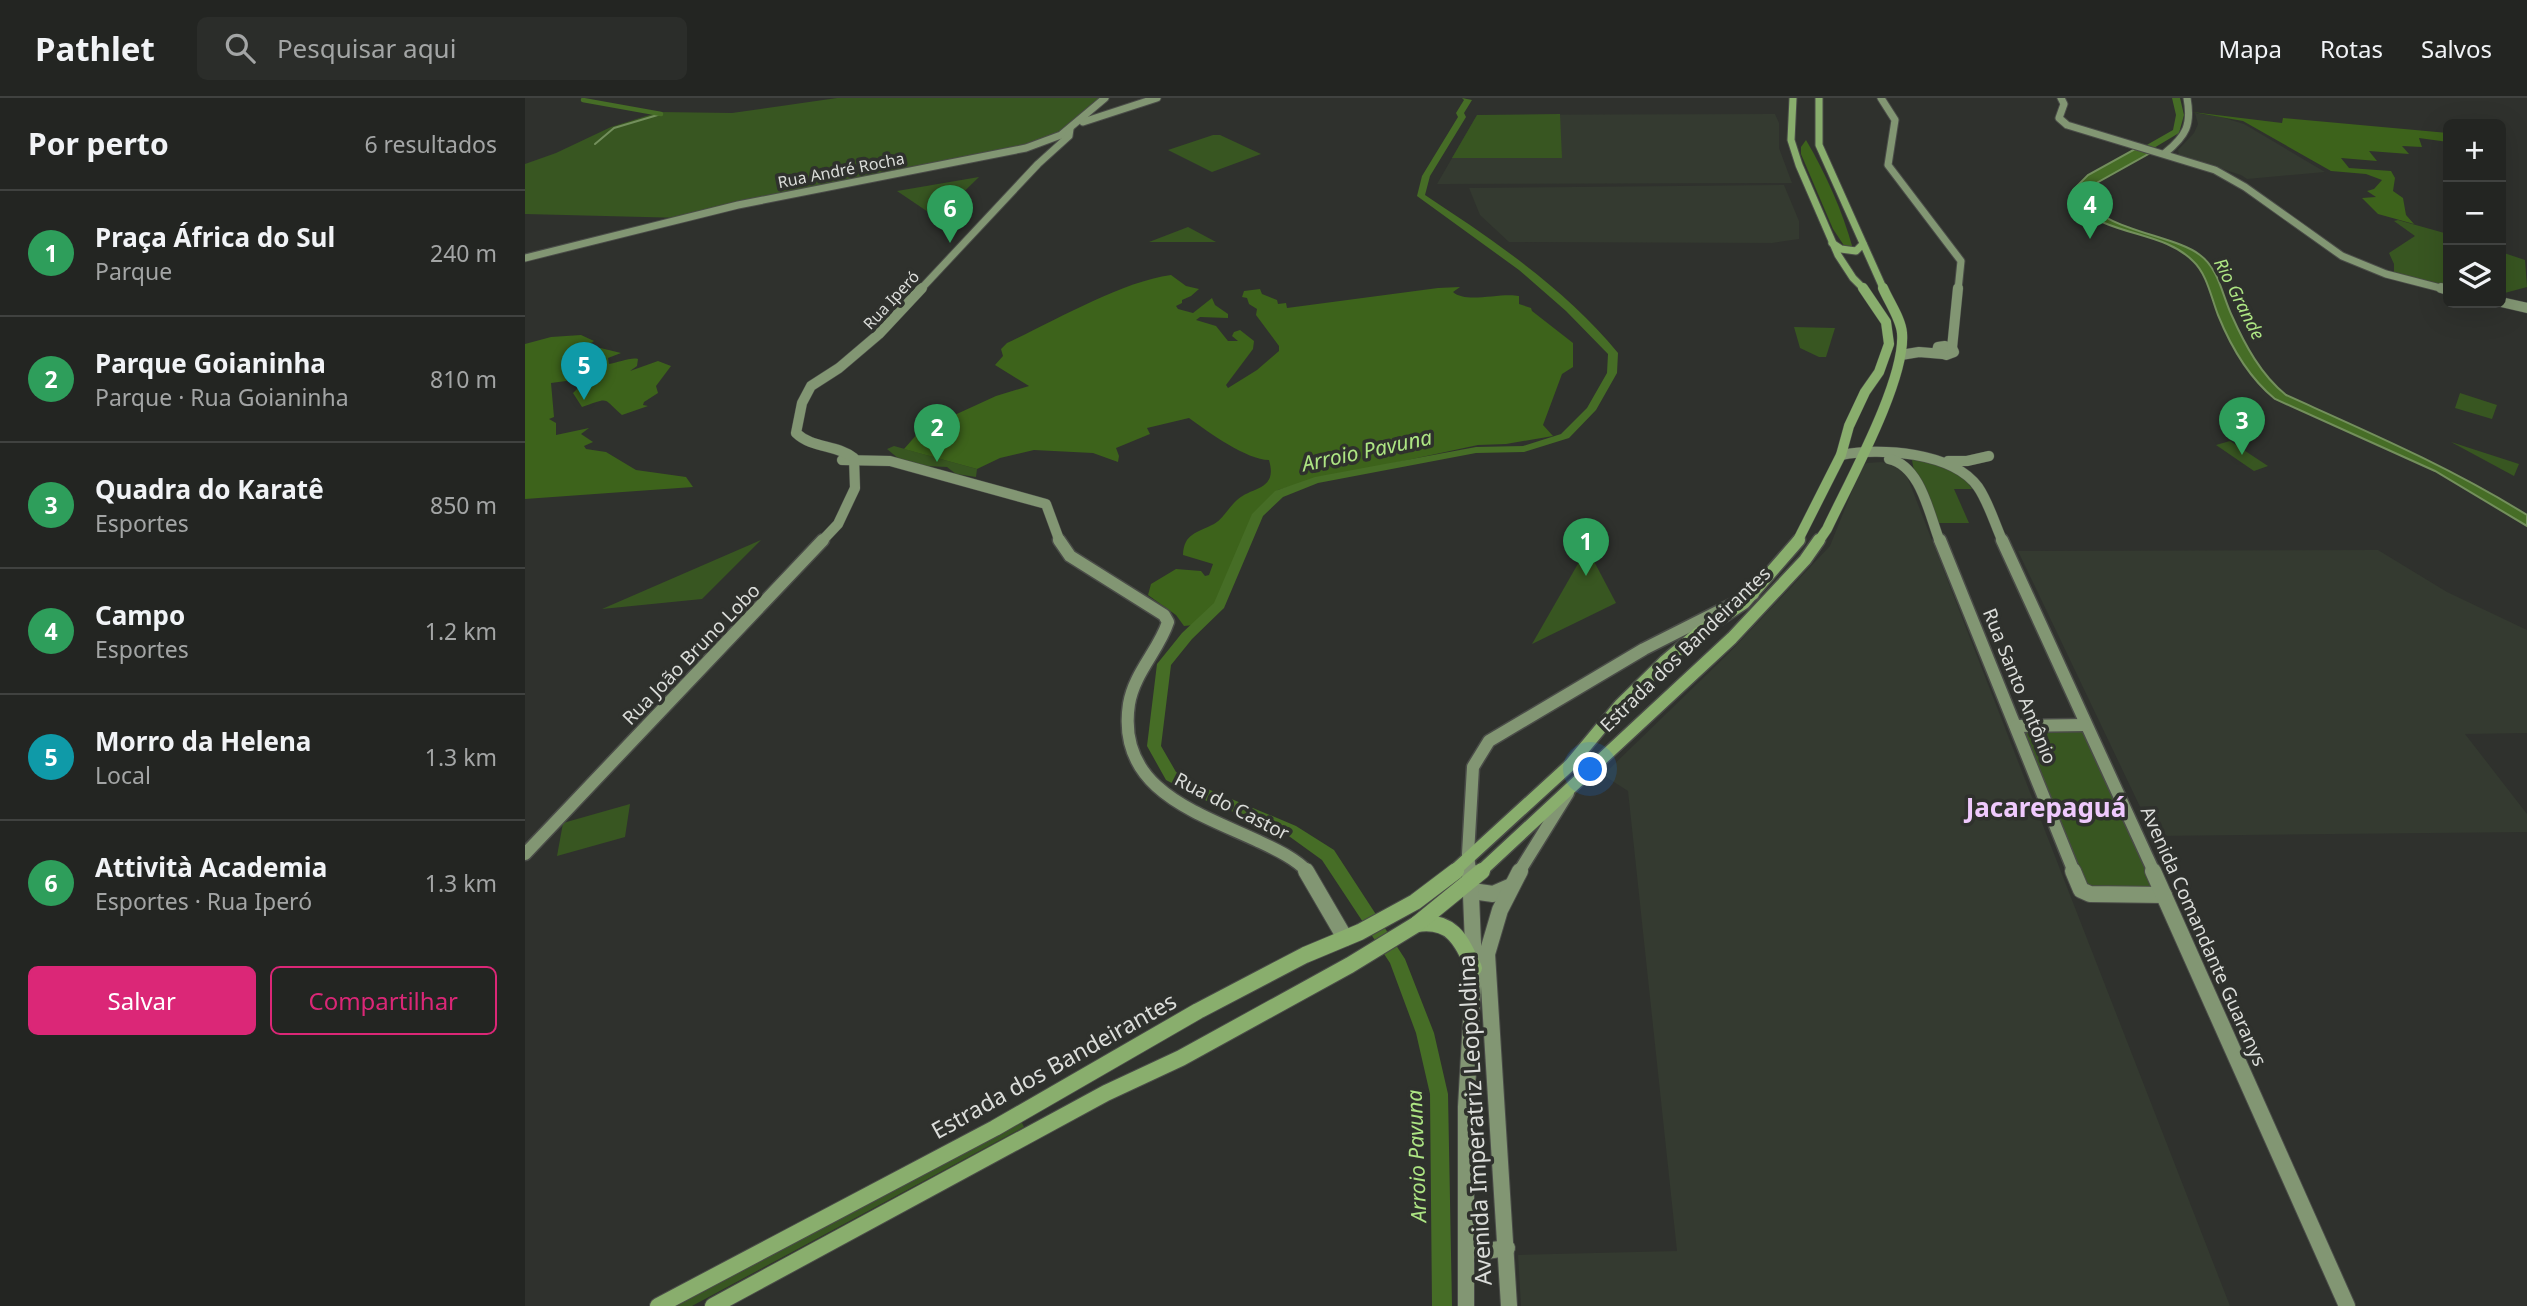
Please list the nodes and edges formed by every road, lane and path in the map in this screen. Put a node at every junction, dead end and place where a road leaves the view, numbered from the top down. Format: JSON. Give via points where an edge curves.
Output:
{"nodes":[{"id":1,"x":1105,"y":98,"type":"edge"},
{"id":2,"x":1157,"y":98,"type":"edge"},
{"id":3,"x":1793,"y":98,"type":"edge"},
{"id":4,"x":1819,"y":98,"type":"edge"},
{"id":5,"x":1881,"y":98,"type":"edge"},
{"id":6,"x":2061,"y":98,"type":"edge"},
{"id":7,"x":2187,"y":98,"type":"edge"},
{"id":8,"x":1063,"y":137,"type":"junction"},
{"id":9,"x":2164,"y":153,"type":"junction"},
{"id":10,"x":927,"y":168,"type":"junction"},
{"id":11,"x":934,"y":173,"type":"dead end"},
{"id":12,"x":655,"y":217,"type":"dead end"},
{"id":13,"x":643,"y":228,"type":"junction"},
{"id":14,"x":1831,"y":243,"type":"junction"},
{"id":15,"x":1863,"y":244,"type":"junction"},
{"id":16,"x":525,"y":258,"type":"edge"},
{"id":17,"x":1871,"y":261,"type":"junction"},
{"id":18,"x":1842,"y":263,"type":"junction"},
{"id":19,"x":2443,"y":289,"type":"edge"},
{"id":20,"x":2506,"y":303,"type":"edge"},
{"id":21,"x":2527,"y":308,"type":"edge"},
{"id":22,"x":1903,"y":343,"type":"junction"},
{"id":23,"x":1945,"y":347,"type":"junction"},
{"id":24,"x":1901,"y":355,"type":"junction"},
{"id":25,"x":1869,"y":441,"type":"junction"},
{"id":26,"x":1879,"y":450,"type":"junction"},
{"id":27,"x":1841,"y":455,"type":"junction"},
{"id":28,"x":1861,"y":455,"type":"junction"},
{"id":29,"x":1989,"y":456,"type":"dead end"},
{"id":30,"x":1895,"y":457,"type":"junction"},
{"id":31,"x":1920,"y":457,"type":"junction"},
{"id":32,"x":849,"y":461,"type":"junction"},
{"id":33,"x":1912,"y":472,"type":"junction"},
{"id":34,"x":1753,"y":594,"type":"junction"},
{"id":35,"x":2085,"y":725,"type":"junction"},
{"id":36,"x":2016,"y":726,"type":"junction"},
{"id":37,"x":1572,"y":786,"type":"junction"},
{"id":38,"x":525,"y":854,"type":"edge"},
{"id":39,"x":1468,"y":861,"type":"junction"},
{"id":40,"x":1471,"y":886,"type":"junction"},
{"id":41,"x":1509,"y":887,"type":"junction"},
{"id":42,"x":2164,"y":895,"type":"junction"},
{"id":43,"x":1394,"y":915,"type":"joint"},
{"id":44,"x":1413,"y":927,"type":"junction"},
{"id":45,"x":1353,"y":935,"type":"junction"},
{"id":46,"x":1369,"y":953,"type":"joint"},
{"id":47,"x":1474,"y":968,"type":"junction"},
{"id":48,"x":1467,"y":1242,"type":"junction"},
{"id":49,"x":1507,"y":1248,"type":"junction"},
{"id":50,"x":658,"y":1306,"type":"edge"},
{"id":51,"x":713,"y":1306,"type":"edge"},
{"id":52,"x":1466,"y":1306,"type":"edge"},
{"id":53,"x":1509,"y":1306,"type":"edge"},
{"id":54,"x":2347,"y":1306,"type":"edge"}],
"edges":[{"from":1,"to":8,"type":"street","name":"Rua Iperó"},
{"from":2,"to":8,"type":"street","name":"Rua André Rocha"},
{"from":3,"to":14,"type":"main road","name":"Estrada dos Bandeirantes","via":[[1791,140]]},
{"from":4,"to":15,"type":"main road","name":"Estrada dos Bandeirantes","via":[[1819,145]]},
{"from":5,"to":23,"type":"street","via":[[1895,120],[1888,164],[1961,261],[1958,303]]},
{"from":6,"to":9,"type":"street","via":[[2064,104],[2059,118],[2064,123]]},
{"from":7,"to":9,"type":"street","via":[[2190,128]]},
{"from":8,"to":10,"type":"street","name":"Rua André Rocha"},
{"from":8,"to":32,"type":"street","name":"Rua Iperó","via":[[879,334],[815,383],[802,403],[796,433]]},
{"from":9,"to":19,"type":"street","via":[[2242,184],[2346,258],[2394,277]]},
{"from":10,"to":11,"type":"street"},
{"from":10,"to":13,"type":"street","name":"Rua André Rocha"},
{"from":12,"to":13,"type":"street"},
{"from":13,"to":16,"type":"street","name":"Rua André Rocha"},
{"from":14,"to":15,"type":"main road","via":[[1853,251]]},
{"from":14,"to":18,"type":"main road","name":"Estrada dos Bandeirantes"},
{"from":15,"to":17,"type":"main road","name":"Estrada dos Bandeirantes"},
{"from":17,"to":18,"type":"main road","via":[[1853,256]]},
{"from":17,"to":22,"type":"main road","name":"Estrada dos Bandeirantes","via":[[1902,330]]},
{"from":18,"to":27,"type":"main road","name":"Estrada dos Bandeirantes","via":[[1875,302],[1889,339],[1885,359],[1849,426]]},
{"from":20,"to":21,"type":"street"},
{"from":22,"to":23,"type":"street","via":[[1920,349]]},
{"from":22,"to":24,"type":"main road","name":"Estrada dos Bandeirantes"},
{"from":23,"to":24,"type":"street"},
{"from":24,"to":25,"type":"main road","name":"Estrada dos Bandeirantes"},
{"from":25,"to":26,"type":"main road"},
{"from":25,"to":28,"type":"main road","name":"Estrada dos Bandeirantes"},
{"from":26,"to":28,"type":"street","name":"Avenida Comandante Guaranys"},
{"from":26,"to":30,"type":"street","name":"Avenida Comandante Guaranys"},
{"from":27,"to":28,"type":"street","name":"Avenida Comandante Guaranys"},
{"from":27,"to":34,"type":"main road","name":"Estrada dos Bandeirantes","via":[[1802,536]]},
{"from":28,"to":30,"type":"street"},
{"from":28,"to":37,"type":"main road","name":"Estrada dos Bandeirantes","via":[[1827,529],[1795,572],[1732,638]]},
{"from":29,"to":31,"type":"street","via":[[1962,462]]},
{"from":30,"to":31,"type":"street","name":"Avenida Comandante Guaranys"},
{"from":30,"to":33,"type":"street"},
{"from":31,"to":33,"type":"street","via":[[1910,461]]},
{"from":31,"to":35,"type":"street","name":"Avenida Comandante Guaranys","via":[[1954,467],[1978,487]]},
{"from":32,"to":38,"type":"street","name":"Rua João Bruno Lobo","via":[[855,488],[832,532]]},
{"from":32,"to":45,"type":"street","name":"Rua do Castor","via":[[890,461],[1046,504],[1061,545],[1070,556],[1164,615],[1168,624],[1129,704],[1129,734],[1140,769],[1168,797],[1304,867]]},
{"from":33,"to":36,"type":"street","name":"Rua Santo Antônio"},
{"from":34,"to":39,"type":"main road","name":"Estrada dos Bandeirantes","via":[[1681,646],[1635,689],[1570,765]]},
{"from":34,"to":39,"type":"street","name":"Estrada dos Bandeirantes","via":[[1644,649],[1489,741],[1473,768]]},
{"from":35,"to":36,"type":"street"},
{"from":35,"to":42,"type":"street","name":"Avenida Comandante Guaranys"},
{"from":36,"to":42,"type":"street","name":"Rua Santo Antônio","via":[[2081,890]]},
{"from":37,"to":40,"type":"main road","name":"Estrada dos Bandeirantes"},
{"from":37,"to":41,"type":"street","name":"Avenida Imperatriz Leopoldina"},
{"from":39,"to":40,"type":"street","name":"Estrada dos Bandeirantes"},
{"from":39,"to":43,"type":"main road","name":"Estrada dos Bandeirantes"},
{"from":40,"to":41,"type":"street","via":[[1493,894]]},
{"from":40,"to":44,"type":"main road","name":"Estrada dos Bandeirantes"},
{"from":40,"to":47,"type":"street","name":"Avenida Imperatriz Leopoldina"},
{"from":41,"to":49,"type":"street","name":"Avenida Imperatriz Leopoldina","via":[[1487,954]]},
{"from":42,"to":54,"type":"street","name":"Avenida Comandante Guaranys"},
{"from":43,"to":45,"type":"main road","name":"Estrada dos Bandeirantes"},
{"from":44,"to":46,"type":"main road","name":"Estrada dos Bandeirantes"},
{"from":44,"to":47,"type":"main road","via":[[1434,922],[1451,929]]},
{"from":45,"to":50,"type":"main road","name":"Estrada dos Bandeirantes","via":[[1305,954],[1198,1011],[995,1128]]},
{"from":46,"to":51,"type":"main road","name":"Estrada dos Bandeirantes"},
{"from":47,"to":48,"type":"street","name":"Avenida Imperatriz Leopoldina","via":[[1466,1107]]},
{"from":48,"to":49,"type":"street","via":[[1486,1251]]},
{"from":48,"to":52,"type":"street","name":"Avenida Imperatriz Leopoldina"},
{"from":49,"to":53,"type":"street","name":"Avenida Imperatriz Leopoldina"}]}
